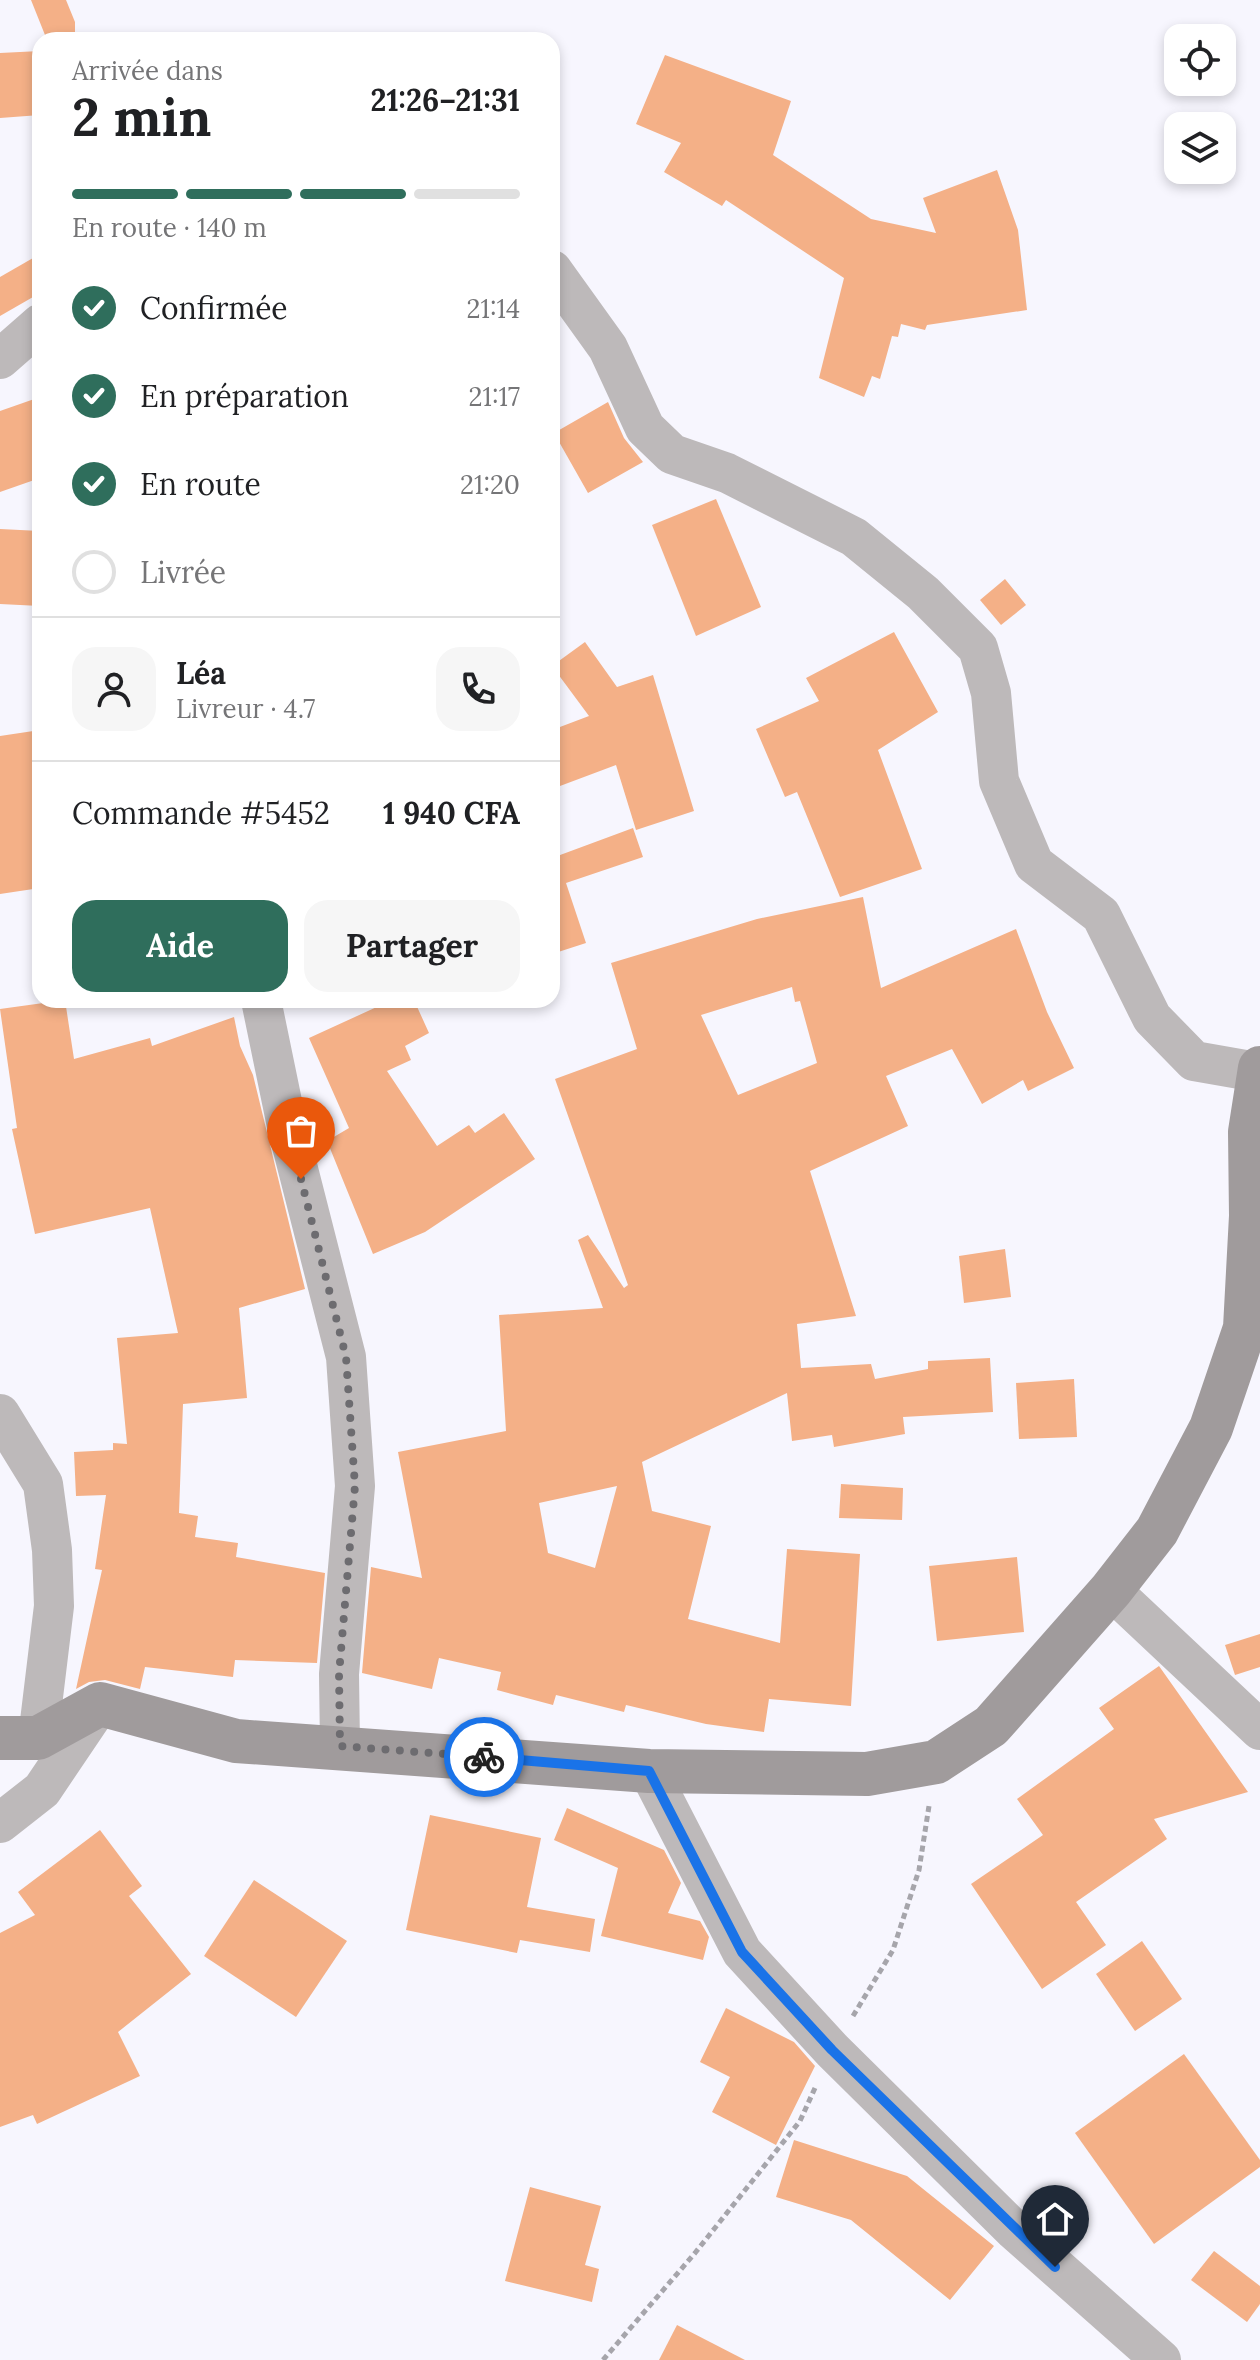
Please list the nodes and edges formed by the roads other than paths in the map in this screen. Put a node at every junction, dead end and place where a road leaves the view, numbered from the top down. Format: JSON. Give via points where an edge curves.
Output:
{"nodes":[{"id":1,"x":560,"y":281,"type":"edge"},
{"id":2,"x":32,"y":331,"type":"edge"},
{"id":3,"x":0,"y":359,"type":"edge"},
{"id":4,"x":263,"y":1008,"type":"edge"},
{"id":5,"x":1258,"y":1070,"type":"edge"},
{"id":6,"x":0,"y":1414,"type":"edge"},
{"id":7,"x":1111,"y":1590,"type":"junction"},
{"id":8,"x":100,"y":1704,"type":"junction"},
{"id":9,"x":1260,"y":1730,"type":"edge"},
{"id":10,"x":19,"y":1738,"type":"edge"},
{"id":11,"x":340,"y":1746,"type":"junction"},
{"id":12,"x":649,"y":1771,"type":"junction"},
{"id":13,"x":0,"y":1823,"type":"edge"},
{"id":14,"x":1161,"y":2360,"type":"edge"}],
"edges":[{"from":1,"to":5,"type":"street","via":[[608,348],[645,428],[672,454],[727,473],[854,537],[923,593],[978,648],[991,693],[999,781],[1034,864],[1101,915],[1152,1018],[1194,1061]]},
{"from":2,"to":3,"type":"street"},
{"from":4,"to":11,"type":"street","via":[[346,1357],[355,1486],[339,1674]]},
{"from":5,"to":7,"type":"main road","via":[[1250,1132],[1245,1328],[1204,1441],[1157,1531]]},
{"from":6,"to":10,"type":"street","via":[[43,1484],[52,1550],[54,1606]]},
{"from":7,"to":9,"type":"street"},
{"from":7,"to":12,"type":"main road","via":[[991,1726],[936,1762],[867,1774]]},
{"from":8,"to":10,"type":"main road"},
{"from":8,"to":11,"type":"main road","via":[[236,1741]]},
{"from":8,"to":13,"type":"street","via":[[42,1790]]},
{"from":11,"to":12,"type":"main road"},
{"from":12,"to":14,"type":"street","via":[[742,1952],[832,2050],[1014,2230]]}]}
